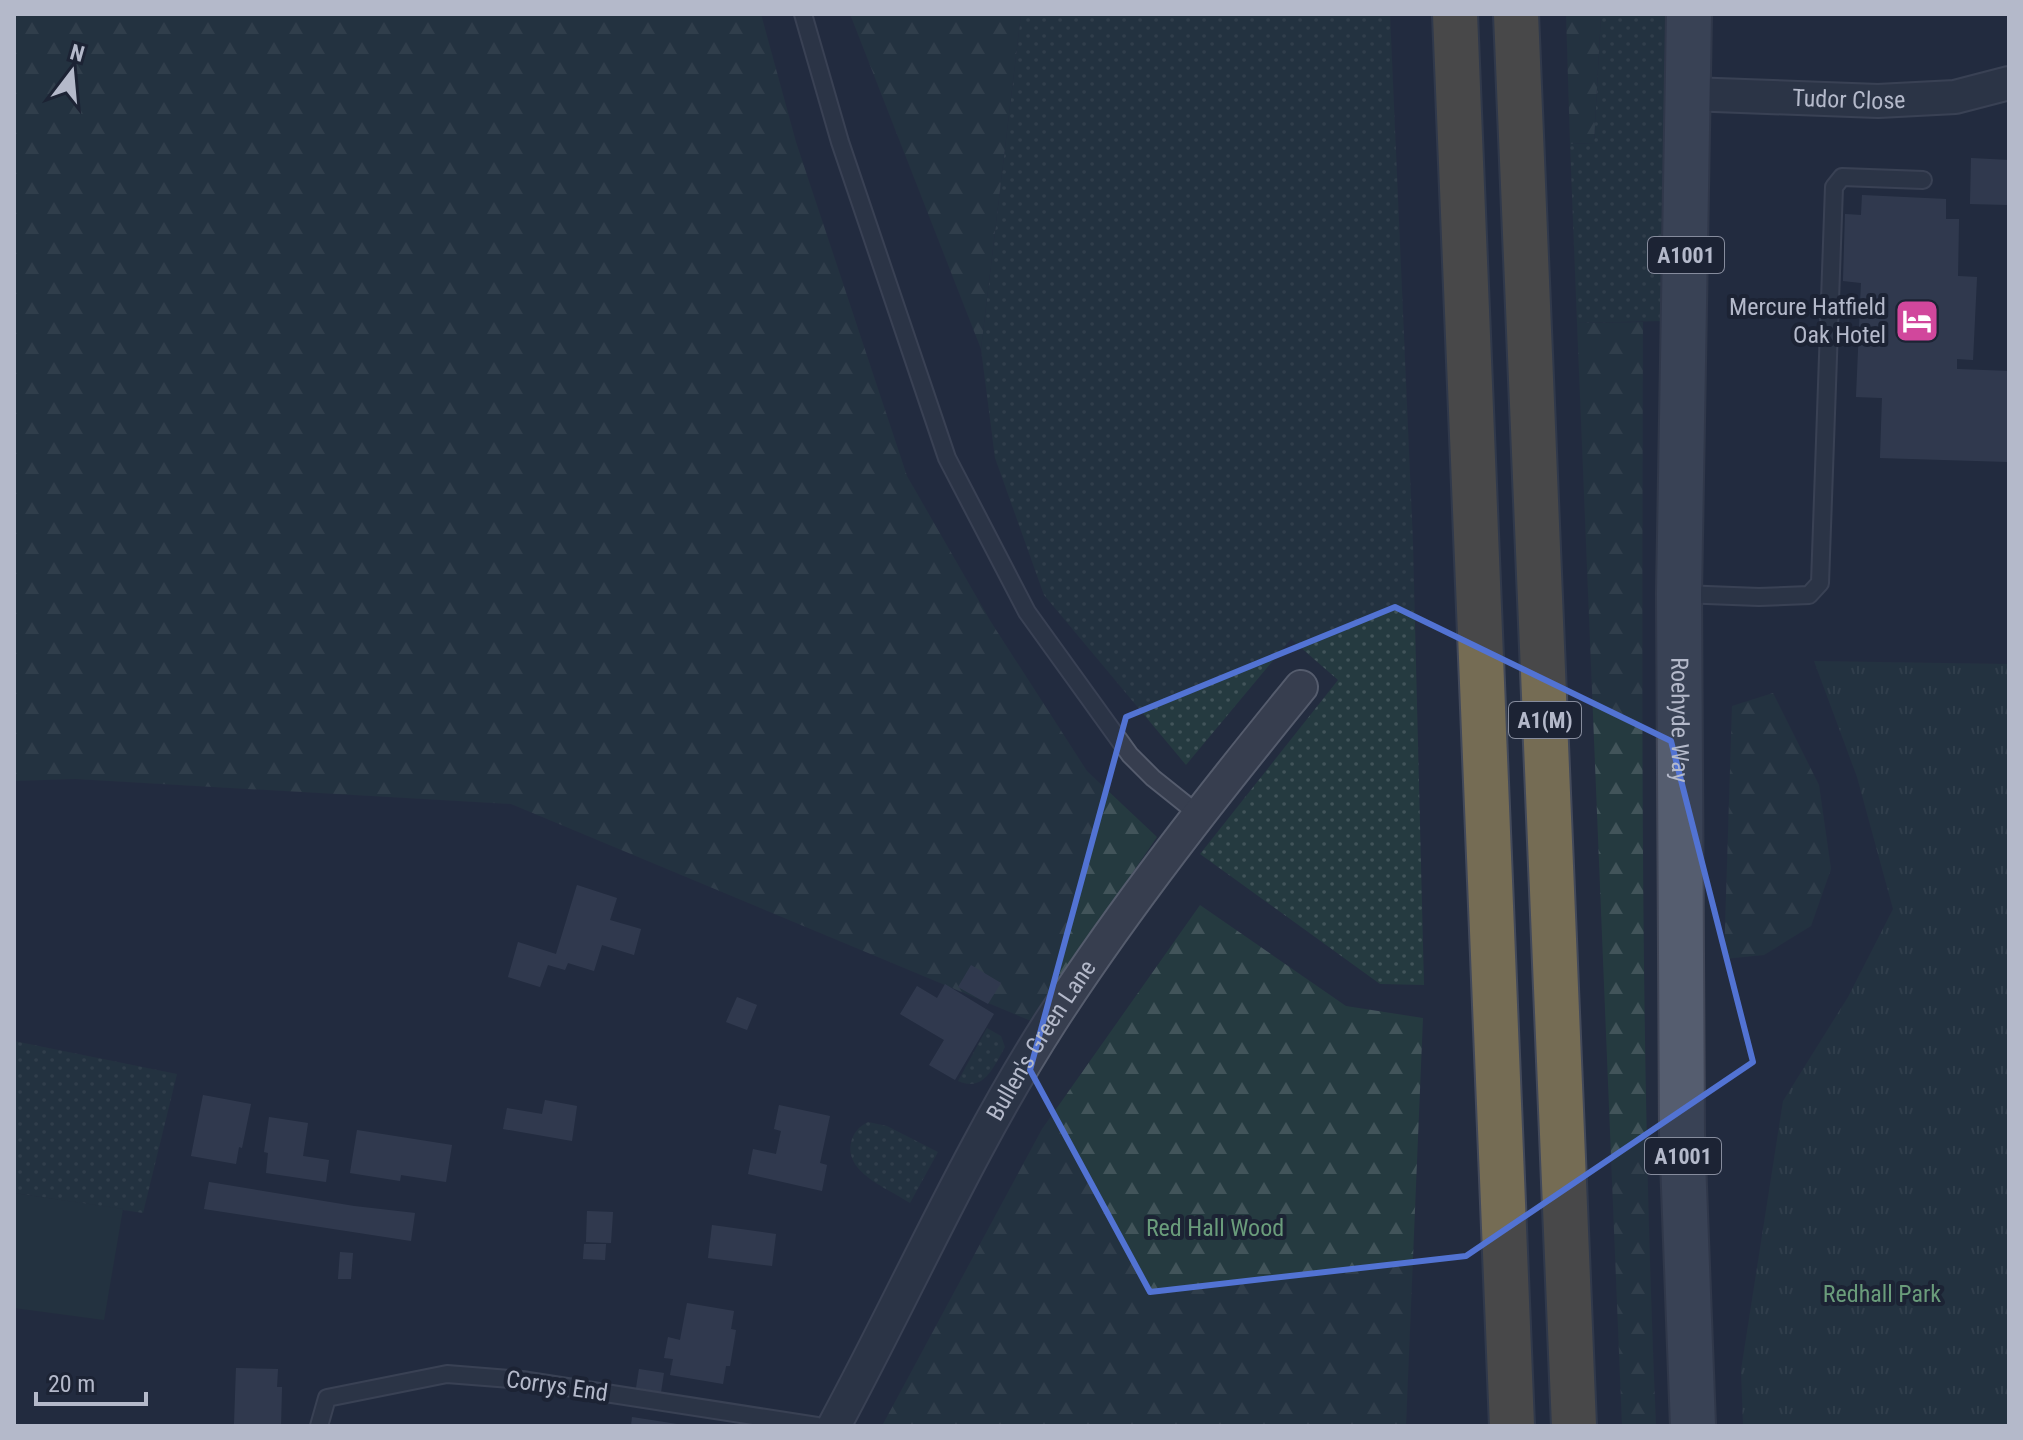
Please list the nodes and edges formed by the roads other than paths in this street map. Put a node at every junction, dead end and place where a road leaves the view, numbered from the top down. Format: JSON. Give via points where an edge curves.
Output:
{"nodes":[{"id":1,"x":803,"y":14,"type":"edge"},
{"id":2,"x":1455,"y":14,"type":"edge"},
{"id":3,"x":1516,"y":14,"type":"edge"},
{"id":4,"x":1689,"y":14,"type":"edge"},
{"id":5,"x":2009,"y":83,"type":"edge"},
{"id":6,"x":1689,"y":94,"type":"junction"},
{"id":7,"x":1923,"y":180,"type":"dead end"},
{"id":8,"x":1679,"y":594,"type":"junction"},
{"id":9,"x":1301,"y":687,"type":"dead end"},
{"id":10,"x":1198,"y":814,"type":"junction"},
{"id":11,"x":319,"y":1426,"type":"edge"},
{"id":12,"x":817,"y":1426,"type":"edge"},
{"id":13,"x":834,"y":1426,"type":"edge"},
{"id":14,"x":1512,"y":1426,"type":"edge"},
{"id":15,"x":1574,"y":1426,"type":"edge"},
{"id":16,"x":1693,"y":1426,"type":"edge"}],
"edges":[{"from":1,"to":10,"type":"lane","via":[[840,142],[947,458],[1027,612],[1130,755]]},
{"from":2,"to":14,"type":"highway","number":"A1(M)"},
{"from":3,"to":15,"type":"highway","number":"A1(M)"},
{"from":4,"to":6,"type":"main road","name":"Roehyde Way","number":"A1001"},
{"from":5,"to":6,"type":"street","name":"Tudor Close","via":[[1955,97],[1878,101]]},
{"from":6,"to":8,"type":"main road","name":"Roehyde Way","number":"A1001"},
{"from":7,"to":8,"type":"lane","via":[[1842,177],[1834,187],[1820,583],[1809,595]]},
{"from":8,"to":16,"type":"main road","name":"Roehyde Way","number":"A1001","via":[[1682,1134]]},
{"from":9,"to":10,"type":"street","name":"Bullen's Green Lane"},
{"from":10,"to":13,"type":"street","name":"Bullen's Green Lane","via":[[1051,1021],[995,1114]]},
{"from":11,"to":12,"type":"lane","name":"Corrys End","via":[[327,1398],[447,1374],[522,1380]]}]}
